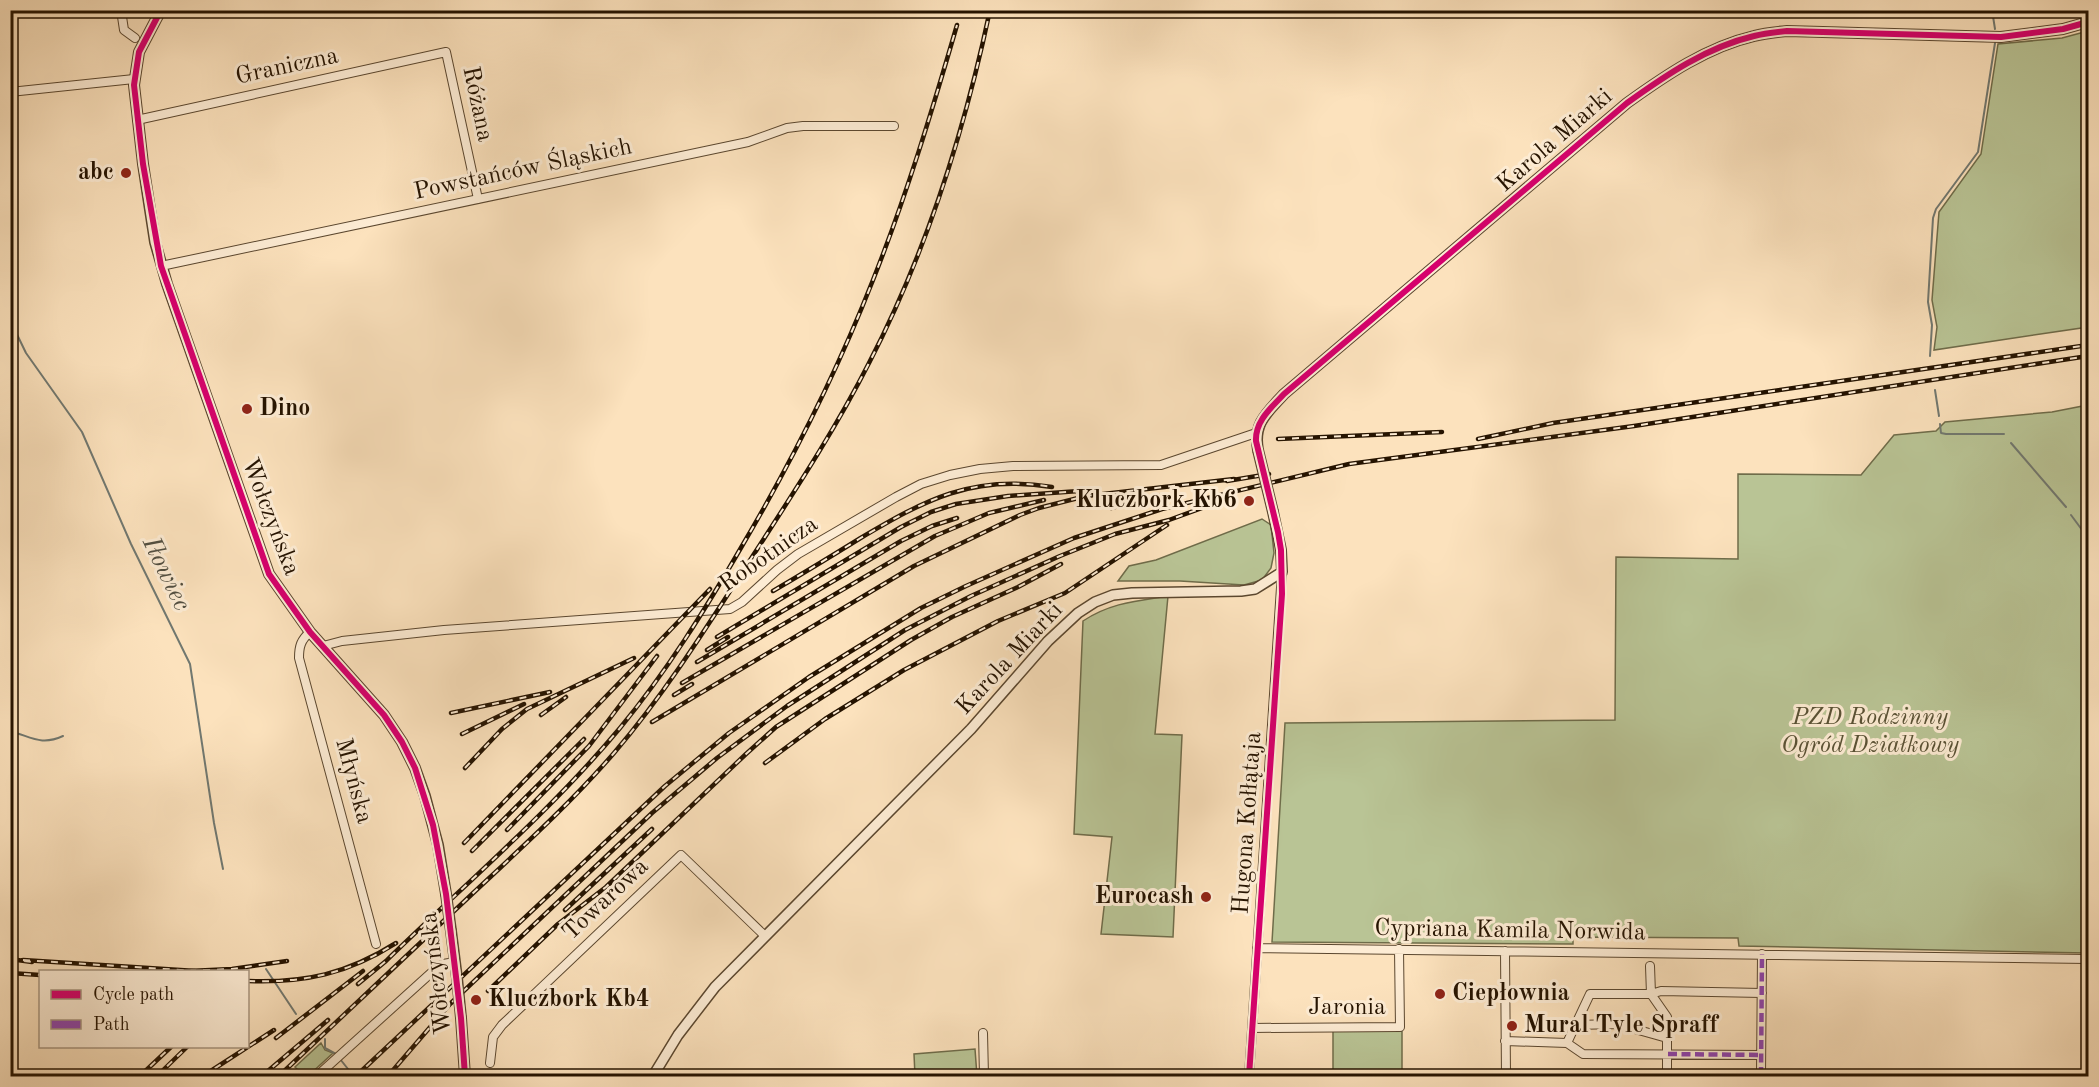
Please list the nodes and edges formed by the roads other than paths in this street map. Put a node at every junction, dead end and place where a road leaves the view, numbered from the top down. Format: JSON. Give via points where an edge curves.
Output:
{"nodes":[{"id":1,"x":121,"y":10,"type":"edge"},
{"id":2,"x":161,"y":10,"type":"edge"},
{"id":3,"x":2088,"y":22,"type":"edge"},
{"id":4,"x":135,"y":38,"type":"dead end"},
{"id":5,"x":446,"y":52,"type":"joint"},
{"id":6,"x":134,"y":79,"type":"junction"},
{"id":7,"x":10,"y":92,"type":"edge"},
{"id":8,"x":137,"y":120,"type":"junction"},
{"id":9,"x":894,"y":126,"type":"dead end"},
{"id":10,"x":478,"y":199,"type":"junction"},
{"id":11,"x":161,"y":266,"type":"junction"},
{"id":12,"x":1256,"y":433,"type":"junction"},
{"id":13,"x":1282,"y":572,"type":"junction"},
{"id":14,"x":310,"y":632,"type":"junction"},
{"id":15,"x":323,"y":646,"type":"junction"},
{"id":16,"x":765,"y":936,"type":"junction"},
{"id":17,"x":376,"y":944,"type":"dead end"},
{"id":18,"x":1257,"y":948,"type":"junction"},
{"id":19,"x":1399,"y":949,"type":"junction"},
{"id":20,"x":1505,"y":951,"type":"junction"},
{"id":21,"x":1762,"y":954,"type":"junction"},
{"id":22,"x":2088,"y":959,"type":"edge"},
{"id":23,"x":455,"y":962,"type":"junction"},
{"id":24,"x":1650,"y":966,"type":"dead end"},
{"id":25,"x":1762,"y":993,"type":"junction"},
{"id":26,"x":1651,"y":994,"type":"junction"},
{"id":27,"x":1576,"y":1025,"type":"junction"},
{"id":28,"x":1252,"y":1028,"type":"junction"},
{"id":29,"x":983,"y":1033,"type":"dead end"},
{"id":30,"x":1667,"y":1038,"type":"junction"},
{"id":31,"x":1505,"y":1041,"type":"junction"},
{"id":32,"x":1567,"y":1043,"type":"junction"},
{"id":33,"x":1668,"y":1054,"type":"junction"},
{"id":34,"x":1761,"y":1055,"type":"junction"},
{"id":35,"x":490,"y":1063,"type":"dead end"},
{"id":36,"x":317,"y":1077,"type":"edge"},
{"id":37,"x":465,"y":1077,"type":"edge"},
{"id":38,"x":652,"y":1077,"type":"edge"},
{"id":39,"x":984,"y":1077,"type":"edge"},
{"id":40,"x":1249,"y":1077,"type":"edge"},
{"id":41,"x":1506,"y":1077,"type":"edge"},
{"id":42,"x":1667,"y":1077,"type":"edge"},
{"id":43,"x":1761,"y":1077,"type":"edge"}],
"edges":[{"from":1,"to":4,"type":"street","via":[[124,30]]},
{"from":2,"to":6,"type":"street","name":"Wołczyńska","via":[[139,52]]},
{"from":3,"to":12,"type":"street","name":"Karola Miarki","via":[[2063,30],[2001,37],[1787,31],[1725,45],[1694,59],[1627,103],[1294,387],[1262,419]]},
{"from":5,"to":8,"type":"street","name":"Graniczna"},
{"from":5,"to":10,"type":"street","name":"Różana"},
{"from":6,"to":7,"type":"street"},
{"from":6,"to":8,"type":"street","name":"Wołczyńska"},
{"from":8,"to":11,"type":"street","name":"Wołczyńska"},
{"from":9,"to":10,"type":"street","name":"Powstańców Śląskich","via":[[788,128],[748,142]]},
{"from":10,"to":11,"type":"street","name":"Powstańców Śląskich"},
{"from":11,"to":14,"type":"street","name":"Wołczyńska","via":[[269,574]]},
{"from":12,"to":13,"type":"street","bridge":true,"via":[[1278,532]]},
{"from":12,"to":15,"type":"street","name":"Robotnicza","via":[[1161,465],[1013,466],[980,469],[921,484],[798,554],[730,609],[444,630]]},
{"from":13,"to":16,"type":"street","name":"Karola Miarki","via":[[1255,589],[1123,594],[1095,602],[1078,613],[1048,641],[971,729]]},
{"from":13,"to":18,"type":"street","name":"Hugona Kołłątaja"},
{"from":14,"to":15,"type":"street","name":"Wołczyńska"},
{"from":14,"to":17,"type":"street","name":"Młyńska","via":[[299,646],[300,658]]},
{"from":15,"to":23,"type":"street","name":"Wołczyńska","bridge":true,"via":[[384,715],[411,759],[428,806]]},
{"from":16,"to":35,"type":"street","name":"Towarowa","via":[[681,855],[502,1025],[493,1037]]},
{"from":16,"to":38,"type":"street","name":"Karola Miarki","via":[[715,987]]},
{"from":18,"to":19,"type":"street","name":"Cypriana Kamila Norwida"},
{"from":18,"to":28,"type":"street","name":"Hugona Kołłątaja"},
{"from":19,"to":20,"type":"street","name":"Cypriana Kamila Norwida"},
{"from":19,"to":28,"type":"street","name":"Jaronia","via":[[1400,1027]]},
{"from":20,"to":21,"type":"street","name":"Cypriana Kamila Norwida"},
{"from":20,"to":31,"type":"street"},
{"from":21,"to":22,"type":"street","name":"Cypriana Kamila Norwida"},
{"from":21,"to":25,"type":"street"},
{"from":23,"to":36,"type":"street","via":[[438,967]]},
{"from":23,"to":37,"type":"street","name":"Wołczyńska","bridge":true},
{"from":24,"to":26,"type":"street"},
{"from":25,"to":26,"type":"street"},
{"from":25,"to":34,"type":"street"},
{"from":26,"to":27,"type":"street","via":[[1590,994]]},
{"from":26,"to":30,"type":"street","via":[[1667,1017]]},
{"from":27,"to":30,"type":"street","via":[[1617,1024]]},
{"from":27,"to":32,"type":"street"},
{"from":28,"to":40,"type":"street","name":"Hugona Kołłątaja"},
{"from":29,"to":39,"type":"street"},
{"from":30,"to":33,"type":"street"},
{"from":31,"to":32,"type":"street"},
{"from":31,"to":41,"type":"street"},
{"from":32,"to":33,"type":"street","via":[[1583,1054]]},
{"from":33,"to":34,"type":"street"},
{"from":33,"to":42,"type":"street"},
{"from":34,"to":43,"type":"street"}]}
